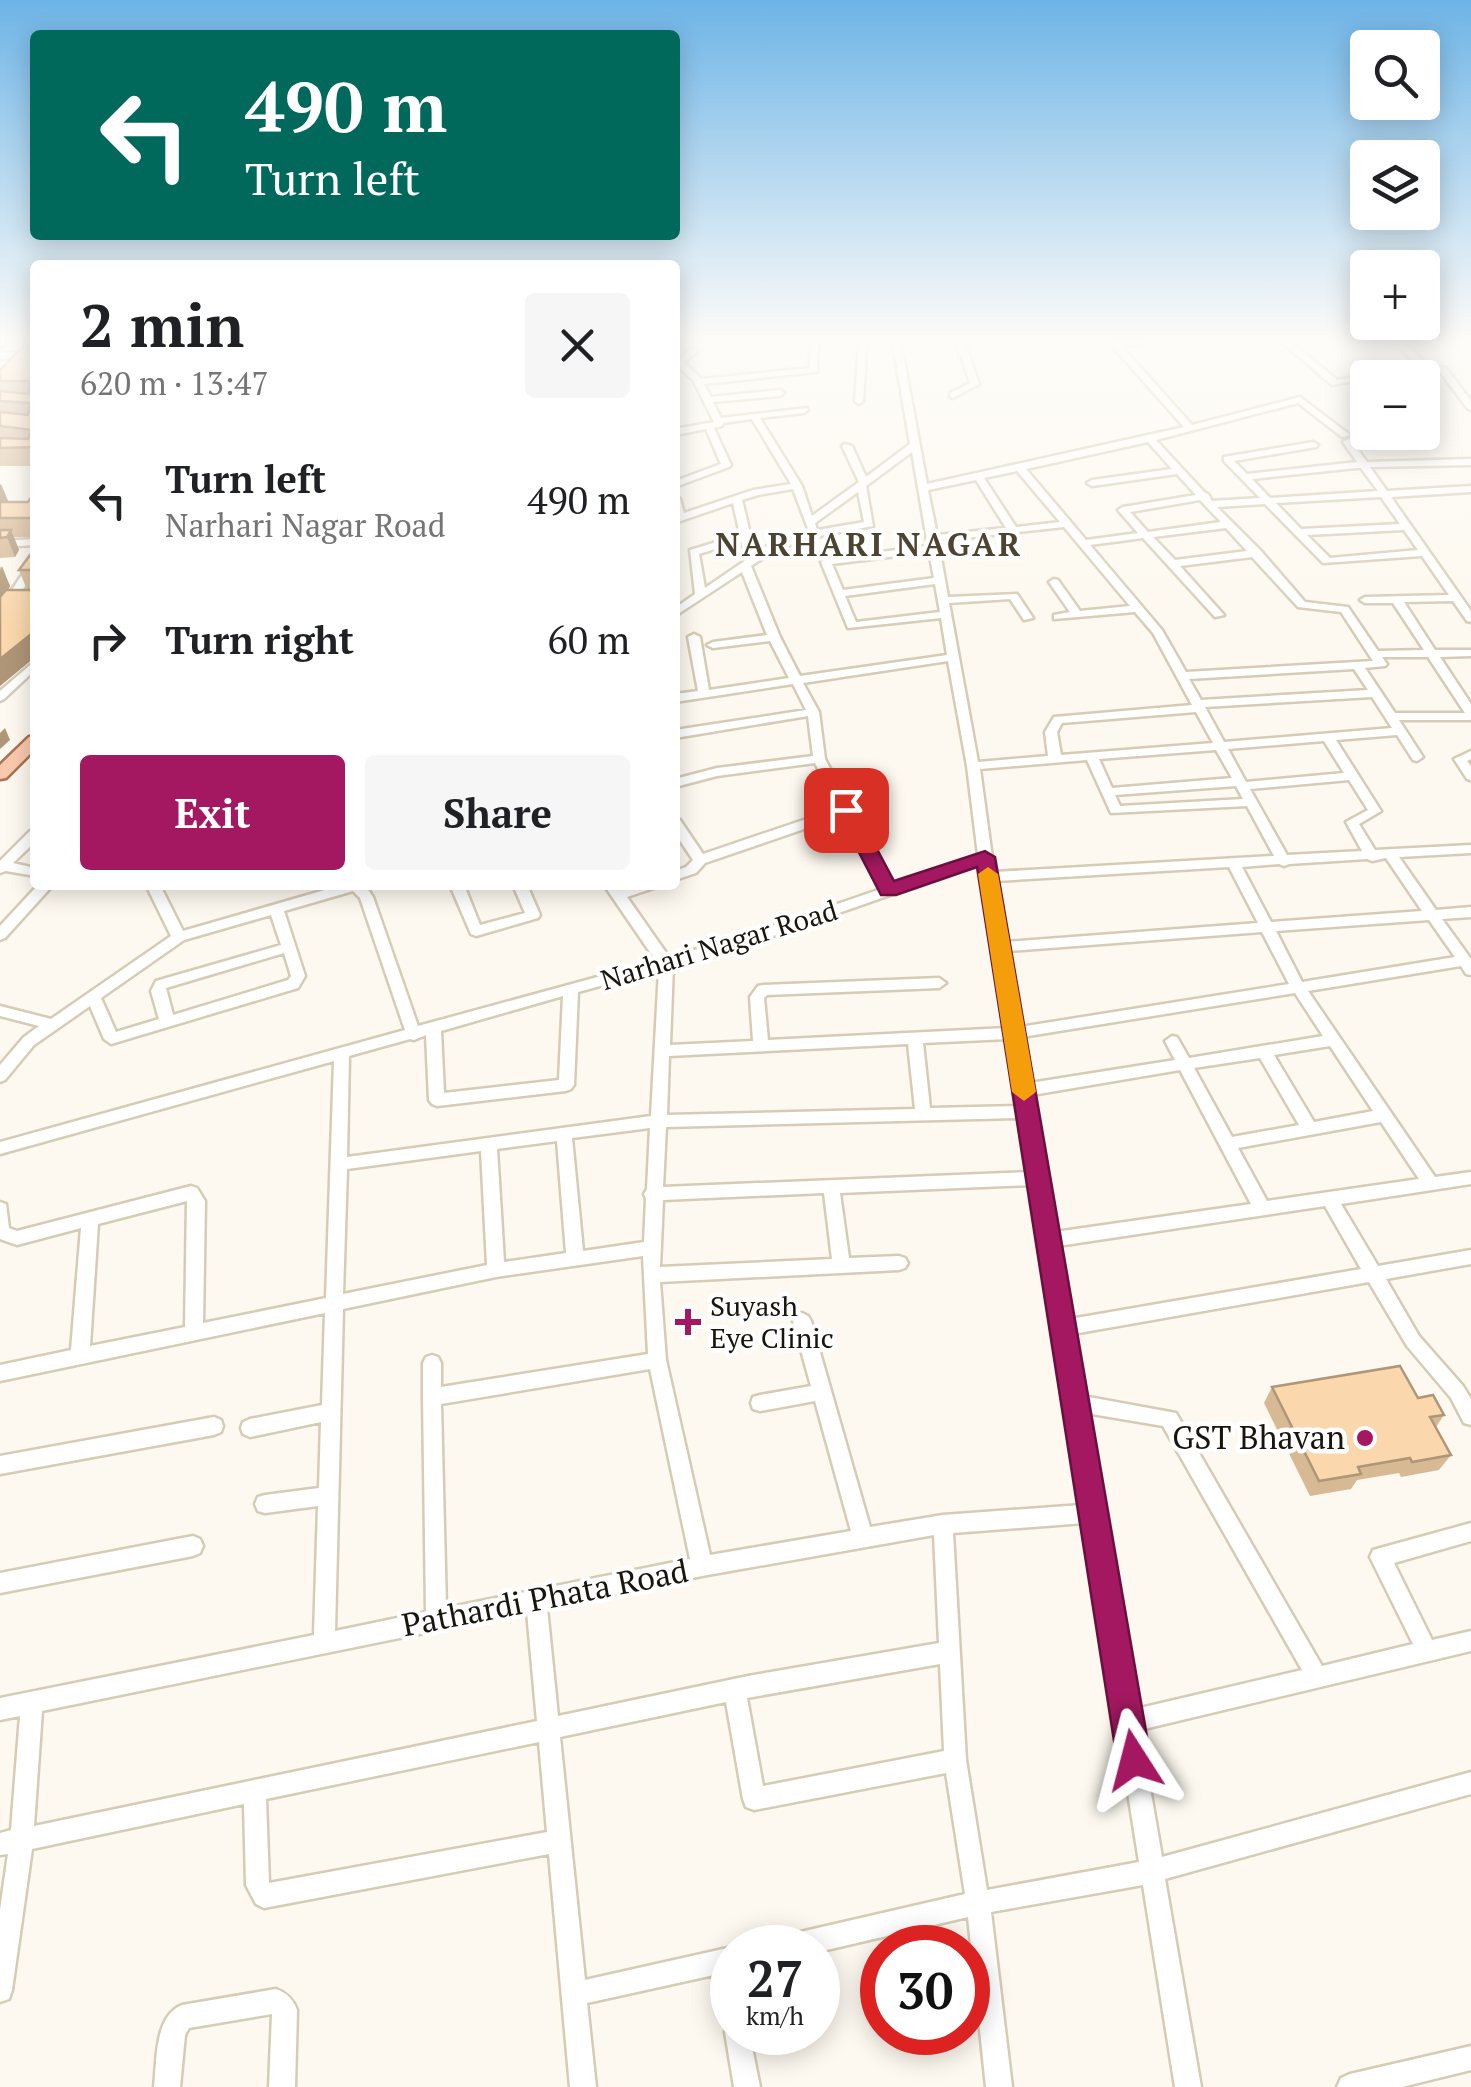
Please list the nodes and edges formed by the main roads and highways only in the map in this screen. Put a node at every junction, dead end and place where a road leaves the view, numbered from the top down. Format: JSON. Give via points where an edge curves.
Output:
{"nodes":[{"id":1,"x":30,"y":729,"type":"edge"},
{"id":2,"x":30,"y":746,"type":"edge"},
{"id":3,"x":0,"y":757,"type":"edge"},
{"id":4,"x":0,"y":774,"type":"edge"}],
"edges":[{"from":1,"to":3,"type":"main road"},
{"from":2,"to":4,"type":"main road"}]}
